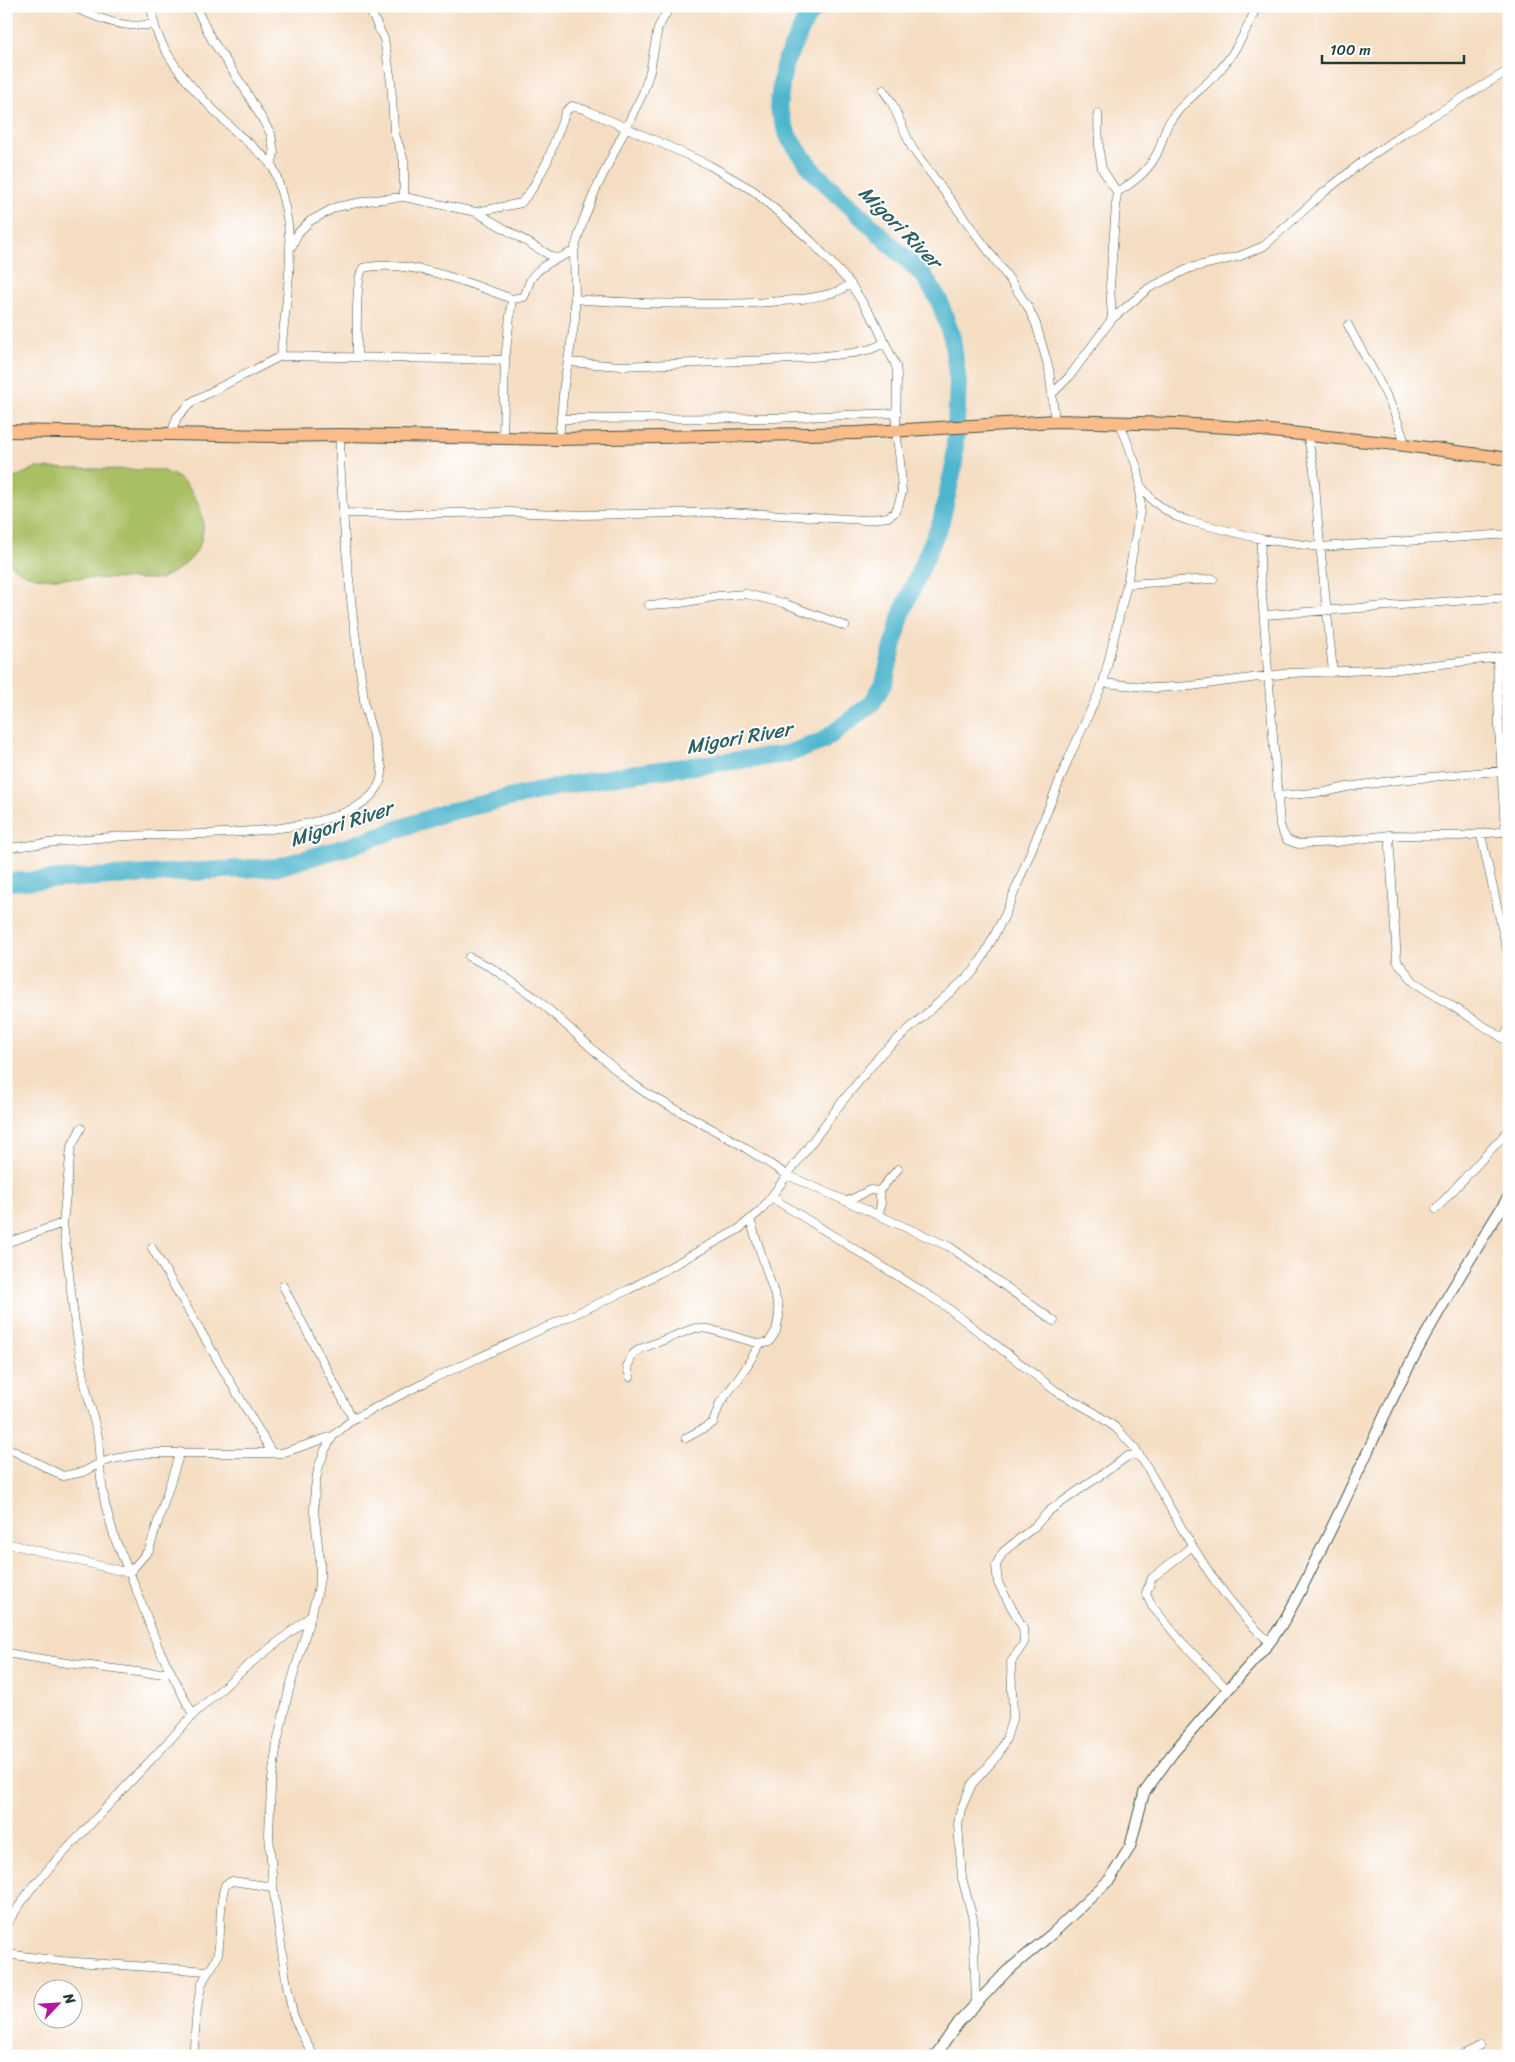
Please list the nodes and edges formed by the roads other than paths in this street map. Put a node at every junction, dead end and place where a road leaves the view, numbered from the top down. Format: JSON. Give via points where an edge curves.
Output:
{"nodes":[{"id":1,"x":71,"y":6,"type":"edge"},
{"id":2,"x":152,"y":6,"type":"edge"},
{"id":3,"x":195,"y":6,"type":"edge"},
{"id":4,"x":368,"y":6,"type":"edge"},
{"id":5,"x":670,"y":6,"type":"edge"},
{"id":6,"x":1257,"y":6,"type":"edge"},
{"id":7,"x":154,"y":24,"type":"junction"},
{"id":8,"x":1509,"y":70,"type":"edge"},
{"id":9,"x":883,"y":90,"type":"dead end"},
{"id":10,"x":1098,"y":113,"type":"dead end"},
{"id":11,"x":626,"y":128,"type":"junction"},
{"id":12,"x":272,"y":166,"type":"junction"},
{"id":13,"x":1117,"y":192,"type":"junction"},
{"id":14,"x":404,"y":197,"type":"junction"},
{"id":15,"x":476,"y":212,"type":"junction"},
{"id":16,"x":291,"y":248,"type":"junction"},
{"id":17,"x":574,"y":252,"type":"junction"},
{"id":18,"x":556,"y":259,"type":"junction"},
{"id":19,"x":850,"y":283,"type":"junction"},
{"id":20,"x":512,"y":299,"type":"junction"},
{"id":21,"x":575,"y":299,"type":"junction"},
{"id":22,"x":1112,"y":319,"type":"junction"},
{"id":23,"x":1348,"y":325,"type":"dead end"},
{"id":24,"x":884,"y":343,"type":"junction"},
{"id":25,"x":281,"y":356,"type":"junction"},
{"id":26,"x":357,"y":356,"type":"junction"},
{"id":27,"x":505,"y":360,"type":"junction"},
{"id":28,"x":568,"y":362,"type":"junction"},
{"id":29,"x":1052,"y":394,"type":"junction"},
{"id":30,"x":896,"y":413,"type":"junction"},
{"id":31,"x":562,"y":419,"type":"junction"},
{"id":32,"x":1055,"y":421,"type":"junction"},
{"id":33,"x":1120,"y":423,"type":"junction"},
{"id":34,"x":6,"y":431,"type":"edge"},
{"id":35,"x":896,"y":431,"type":"junction"},
{"id":36,"x":1307,"y":434,"type":"junction"},
{"id":37,"x":171,"y":435,"type":"junction"},
{"id":38,"x":340,"y":435,"type":"junction"},
{"id":39,"x":503,"y":437,"type":"junction"},
{"id":40,"x":559,"y":439,"type":"junction"},
{"id":41,"x":1405,"y":445,"type":"junction"},
{"id":42,"x":1509,"y":459,"type":"edge"},
{"id":43,"x":1140,"y":485,"type":"junction"},
{"id":44,"x":343,"y":513,"type":"junction"},
{"id":45,"x":1509,"y":534,"type":"edge"},
{"id":46,"x":1260,"y":539,"type":"junction"},
{"id":47,"x":1320,"y":548,"type":"junction"},
{"id":48,"x":1213,"y":579,"type":"dead end"},
{"id":49,"x":1127,"y":584,"type":"junction"},
{"id":50,"x":1509,"y":597,"type":"edge"},
{"id":51,"x":649,"y":605,"type":"dead end"},
{"id":52,"x":1327,"y":612,"type":"junction"},
{"id":53,"x":1265,"y":615,"type":"junction"},
{"id":54,"x":845,"y":626,"type":"dead end"},
{"id":55,"x":1509,"y":656,"type":"edge"},
{"id":56,"x":1497,"y":658,"type":"junction"},
{"id":57,"x":1333,"y":672,"type":"junction"},
{"id":58,"x":1268,"y":676,"type":"junction"},
{"id":59,"x":1102,"y":683,"type":"junction"},
{"id":60,"x":1505,"y":771,"type":"edge"},
{"id":61,"x":1278,"y":796,"type":"junction"},
{"id":62,"x":1507,"y":832,"type":"edge"},
{"id":63,"x":1481,"y":835,"type":"junction"},
{"id":64,"x":1389,"y":836,"type":"junction"},
{"id":65,"x":6,"y":848,"type":"edge"},
{"id":66,"x":469,"y":957,"type":"dead end"},
{"id":67,"x":1509,"y":959,"type":"edge"},
{"id":68,"x":1509,"y":1028,"type":"edge"},
{"id":69,"x":1506,"y":1040,"type":"edge"},
{"id":70,"x":81,"y":1128,"type":"dead end"},
{"id":71,"x":1509,"y":1130,"type":"edge"},
{"id":72,"x":898,"y":1169,"type":"dead end"},
{"id":73,"x":786,"y":1175,"type":"junction"},
{"id":74,"x":879,"y":1190,"type":"junction"},
{"id":75,"x":1509,"y":1196,"type":"edge"},
{"id":76,"x":771,"y":1197,"type":"junction"},
{"id":77,"x":848,"y":1201,"type":"junction"},
{"id":78,"x":1436,"y":1208,"type":"dead end"},
{"id":79,"x":879,"y":1214,"type":"junction"},
{"id":80,"x":750,"y":1220,"type":"junction"},
{"id":81,"x":63,"y":1223,"type":"junction"},
{"id":82,"x":6,"y":1243,"type":"edge"},
{"id":83,"x":152,"y":1248,"type":"dead end"},
{"id":84,"x":284,"y":1286,"type":"dead end"},
{"id":85,"x":1054,"y":1321,"type":"dead end"},
{"id":86,"x":760,"y":1344,"type":"junction"},
{"id":87,"x":630,"y":1377,"type":"dead end"},
{"id":88,"x":353,"y":1419,"type":"junction"},
{"id":89,"x":333,"y":1436,"type":"junction"},
{"id":90,"x":686,"y":1438,"type":"dead end"},
{"id":91,"x":6,"y":1447,"type":"edge"},
{"id":92,"x":180,"y":1452,"type":"junction"},
{"id":93,"x":272,"y":1453,"type":"junction"},
{"id":94,"x":1141,"y":1458,"type":"junction"},
{"id":95,"x":100,"y":1463,"type":"junction"},
{"id":96,"x":6,"y":1543,"type":"edge"},
{"id":97,"x":1191,"y":1547,"type":"junction"},
{"id":98,"x":130,"y":1573,"type":"junction"},
{"id":99,"x":311,"y":1616,"type":"junction"},
{"id":100,"x":1270,"y":1642,"type":"junction"},
{"id":101,"x":6,"y":1653,"type":"edge"},
{"id":102,"x":171,"y":1673,"type":"junction"},
{"id":103,"x":1228,"y":1690,"type":"junction"},
{"id":104,"x":192,"y":1715,"type":"junction"},
{"id":105,"x":273,"y":1887,"type":"junction"},
{"id":106,"x":6,"y":1925,"type":"edge"},
{"id":107,"x":6,"y":1954,"type":"edge"},
{"id":108,"x":208,"y":1971,"type":"junction"},
{"id":109,"x":976,"y":2003,"type":"junction"},
{"id":110,"x":1480,"y":2046,"type":"dead end"},
{"id":111,"x":193,"y":2056,"type":"edge"},
{"id":112,"x":314,"y":2056,"type":"edge"},
{"id":113,"x":935,"y":2056,"type":"edge"},
{"id":114,"x":1460,"y":2056,"type":"edge"}],
"edges":[{"from":1,"to":7,"type":"street","via":[[122,25]]},
{"from":2,"to":7,"type":"street"},
{"from":3,"to":12,"type":"street","via":[[212,40],[271,134]]},
{"from":4,"to":14,"type":"street","via":[[384,39],[394,130],[404,161]]},
{"from":5,"to":11,"type":"street","via":[[658,28],[650,71]]},
{"from":6,"to":13,"type":"street","via":[[1232,55],[1169,122],[1149,166],[1136,181]]},
{"from":7,"to":12,"type":"street","via":[[161,44],[186,78]]},
{"from":8,"to":22,"type":"street","via":[[1400,135],[1362,162],[1264,246],[1240,256],[1206,262],[1176,273],[1149,288]]},
{"from":9,"to":29,"type":"street","via":[[912,148],[1028,307],[1044,346]]},
{"from":10,"to":13,"type":"street","via":[[1102,169]]},
{"from":11,"to":15,"type":"street","via":[[570,106],[532,190],[521,202]]},
{"from":11,"to":17,"type":"street","via":[[583,221]]},
{"from":11,"to":19,"type":"street","via":[[709,165],[754,190],[811,241]]},
{"from":12,"to":16,"type":"street","via":[[285,204]]},
{"from":13,"to":22,"type":"street","via":[[1110,286]]},
{"from":14,"to":15,"type":"street"},
{"from":14,"to":16,"type":"street","via":[[336,207],[310,221],[298,233]]},
{"from":15,"to":18,"type":"street"},
{"from":16,"to":25,"type":"street"},
{"from":17,"to":18,"type":"street"},
{"from":17,"to":21,"type":"street"},
{"from":18,"to":20,"type":"street","via":[[533,276],[524,297]]},
{"from":19,"to":21,"type":"street","via":[[833,293],[787,302],[623,303]]},
{"from":19,"to":24,"type":"street"},
{"from":20,"to":26,"type":"street","via":[[426,271],[382,266],[363,268],[358,292]]},
{"from":20,"to":27,"type":"street"},
{"from":21,"to":28,"type":"street"},
{"from":22,"to":29,"type":"street","via":[[1069,377]]},
{"from":23,"to":41,"type":"street","via":[[1372,367]]},
{"from":24,"to":28,"type":"street","via":[[853,353],[778,360],[621,366]]},
{"from":24,"to":30,"type":"street","via":[[896,366]]},
{"from":25,"to":26,"type":"street"},
{"from":25,"to":37,"type":"street","via":[[193,401],[177,417]]},
{"from":26,"to":27,"type":"street"},
{"from":27,"to":39,"type":"street"},
{"from":28,"to":31,"type":"street"},
{"from":29,"to":32,"type":"street"},
{"from":30,"to":31,"type":"street","via":[[661,420]]},
{"from":30,"to":35,"type":"street"},
{"from":31,"to":40,"type":"street"},
{"from":32,"to":33,"type":"highway"},
{"from":32,"to":35,"type":"highway"},
{"from":33,"to":36,"type":"highway"},
{"from":33,"to":43,"type":"street","via":[[1138,470]]},
{"from":34,"to":37,"type":"highway"},
{"from":35,"to":40,"type":"highway"},
{"from":35,"to":44,"type":"street","via":[[901,499],[894,513],[878,520],[729,512],[583,515]]},
{"from":36,"to":41,"type":"highway"},
{"from":36,"to":47,"type":"street","via":[[1314,469]]},
{"from":37,"to":38,"type":"highway"},
{"from":38,"to":39,"type":"highway"},
{"from":38,"to":44,"type":"street"},
{"from":39,"to":40,"type":"highway"},
{"from":41,"to":42,"type":"highway"},
{"from":43,"to":46,"type":"street","via":[[1153,501],[1175,516]]},
{"from":43,"to":49,"type":"street","via":[[1140,511]]},
{"from":44,"to":65,"type":"street","via":[[362,685],[382,768],[382,778],[373,794],[339,815],[242,833],[154,835]]},
{"from":45,"to":47,"type":"street"},
{"from":46,"to":47,"type":"street"},
{"from":46,"to":53,"type":"street"},
{"from":47,"to":52,"type":"street"},
{"from":48,"to":49,"type":"street"},
{"from":49,"to":59,"type":"street"},
{"from":50,"to":52,"type":"street"},
{"from":51,"to":54,"type":"street","via":[[746,594],[783,602]]},
{"from":52,"to":53,"type":"street"},
{"from":52,"to":57,"type":"street"},
{"from":53,"to":58,"type":"street"},
{"from":55,"to":56,"type":"street"},
{"from":56,"to":57,"type":"street","via":[[1400,669]]},
{"from":56,"to":60,"type":"street"},
{"from":57,"to":58,"type":"street"},
{"from":58,"to":59,"type":"street","via":[[1156,688]]},
{"from":58,"to":61,"type":"street"},
{"from":59,"to":73,"type":"street","via":[[1005,914],[973,972],[882,1053]]},
{"from":60,"to":61,"type":"street","via":[[1398,780]]},
{"from":60,"to":62,"type":"street"},
{"from":61,"to":64,"type":"street","via":[[1282,831],[1292,842]]},
{"from":62,"to":63,"type":"street"},
{"from":63,"to":64,"type":"street"},
{"from":63,"to":67,"type":"street"},
{"from":64,"to":69,"type":"street","via":[[1396,961],[1414,982]]},
{"from":66,"to":73,"type":"street","via":[[492,968],[537,1000],[626,1080],[736,1142]]},
{"from":68,"to":69,"type":"street"},
{"from":70,"to":81,"type":"street","via":[[71,1148]]},
{"from":71,"to":78,"type":"street"},
{"from":72,"to":74,"type":"street"},
{"from":73,"to":76,"type":"street"},
{"from":73,"to":77,"type":"street"},
{"from":74,"to":77,"type":"street","via":[[870,1190]]},
{"from":74,"to":79,"type":"street"},
{"from":75,"to":100,"type":"street","via":[[1412,1361],[1297,1601]]},
{"from":76,"to":80,"type":"street"},
{"from":76,"to":94,"type":"street","via":[[944,1305],[1056,1391],[1116,1428]]},
{"from":77,"to":79,"type":"street"},
{"from":79,"to":85,"type":"street","via":[[950,1247]]},
{"from":80,"to":86,"type":"street","via":[[779,1316],[776,1331],[769,1342]]},
{"from":80,"to":88,"type":"street","via":[[724,1239],[628,1290],[434,1378]]},
{"from":81,"to":82,"type":"street"},
{"from":81,"to":95,"type":"street","via":[[74,1317],[98,1437]]},
{"from":83,"to":93,"type":"street"},
{"from":84,"to":88,"type":"street"},
{"from":86,"to":87,"type":"street","via":[[695,1328],[633,1354],[627,1367]]},
{"from":86,"to":90,"type":"street","via":[[720,1403],[713,1423]]},
{"from":88,"to":89,"type":"street"},
{"from":89,"to":93,"type":"street","via":[[291,1451]]},
{"from":89,"to":99,"type":"street","via":[[324,1450],[315,1488],[320,1578]]},
{"from":91,"to":95,"type":"street","via":[[63,1476],[83,1472]]},
{"from":92,"to":93,"type":"street"},
{"from":92,"to":95,"type":"street","via":[[148,1453]]},
{"from":92,"to":98,"type":"street","via":[[149,1550]]},
{"from":94,"to":97,"type":"street"},
{"from":94,"to":109,"type":"street","via":[[1128,1456],[1049,1511],[1003,1552],[996,1565],[998,1583],[1023,1628],[1024,1643],[1010,1666],[1013,1710],[1006,1739],[1002,1749],[972,1784],[958,1824],[962,1878],[973,1919]]},
{"from":95,"to":98,"type":"street","via":[[110,1522]]},
{"from":96,"to":98,"type":"street"},
{"from":97,"to":100,"type":"street","via":[[1232,1604]]},
{"from":97,"to":103,"type":"street","via":[[1152,1578],[1146,1593],[1152,1606],[1180,1640]]},
{"from":98,"to":102,"type":"street"},
{"from":99,"to":104,"type":"street"},
{"from":99,"to":105,"type":"street","via":[[288,1690],[270,1786]]},
{"from":100,"to":103,"type":"street"},
{"from":101,"to":102,"type":"street","via":[[145,1673]]},
{"from":102,"to":104,"type":"street"},
{"from":103,"to":109,"type":"street","via":[[1172,1754],[1144,1793],[1130,1847],[1110,1879]]},
{"from":104,"to":106,"type":"street","via":[[30,1890]]},
{"from":105,"to":108,"type":"street","via":[[232,1881],[225,1885],[220,1909],[219,1950]]},
{"from":105,"to":112,"type":"street","via":[[290,2002],[301,2033]]},
{"from":107,"to":108,"type":"street"},
{"from":108,"to":111,"type":"street","via":[[200,1992]]},
{"from":109,"to":113,"type":"street"},
{"from":110,"to":114,"type":"street"}]}
